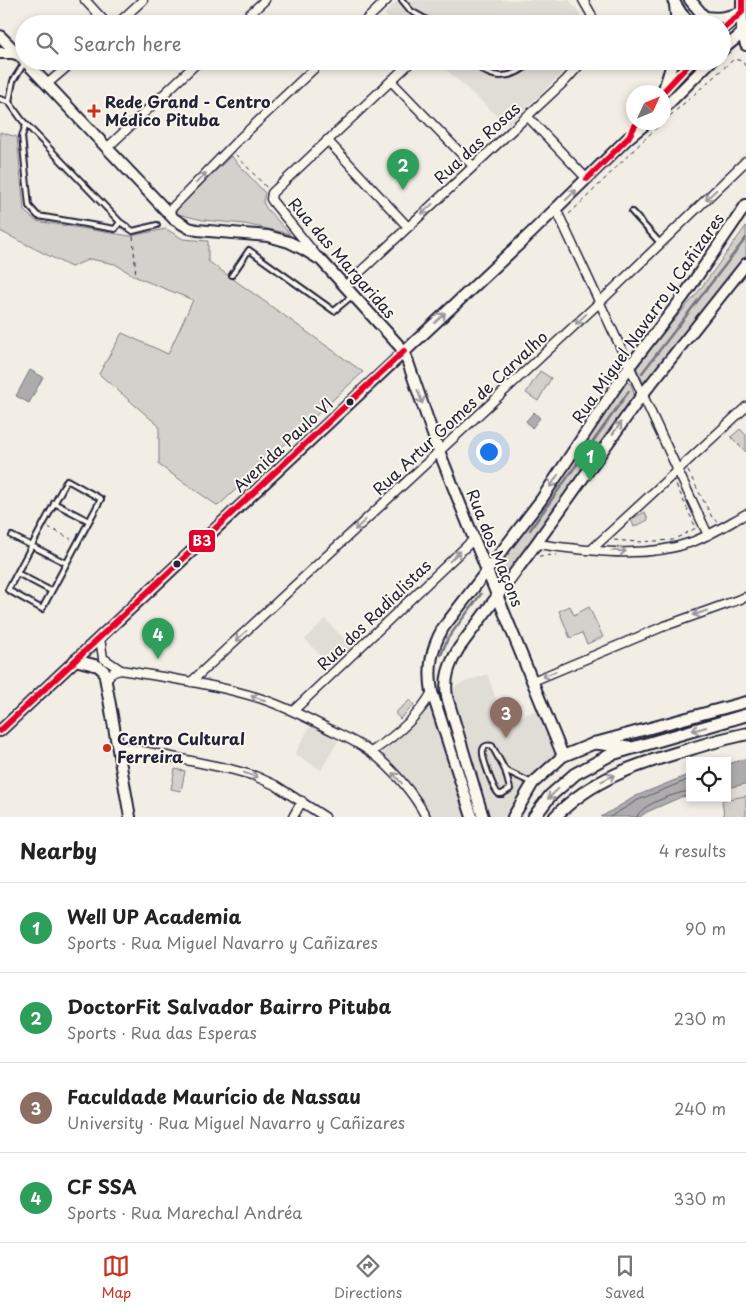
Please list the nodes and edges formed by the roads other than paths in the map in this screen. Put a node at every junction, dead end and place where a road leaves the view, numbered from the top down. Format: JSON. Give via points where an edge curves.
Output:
{"nodes":[{"id":1,"x":84,"y":0,"type":"edge"},
{"id":2,"x":143,"y":0,"type":"edge"},
{"id":3,"x":265,"y":0,"type":"edge"},
{"id":4,"x":387,"y":0,"type":"edge"},
{"id":5,"x":402,"y":0,"type":"edge"},
{"id":6,"x":582,"y":0,"type":"edge"},
{"id":7,"x":690,"y":0,"type":"edge"},
{"id":8,"x":742,"y":0,"type":"edge"},
{"id":9,"x":674,"y":2,"type":"edge"},
{"id":10,"x":742,"y":12,"type":"junction"},
{"id":11,"x":98,"y":15,"type":"edge"},
{"id":12,"x":127,"y":15,"type":"edge"},
{"id":13,"x":249,"y":15,"type":"edge"},
{"id":14,"x":371,"y":15,"type":"edge"},
{"id":15,"x":419,"y":15,"type":"edge"},
{"id":16,"x":591,"y":15,"type":"edge"},
{"id":17,"x":676,"y":15,"type":"edge"},
{"id":18,"x":684,"y":15,"type":"edge"},
{"id":19,"x":703,"y":15,"type":"edge"},
{"id":20,"x":731,"y":16,"type":"edge"},
{"id":21,"x":731,"y":22,"type":"edge"},
{"id":22,"x":744,"y":32,"type":"edge"},
{"id":23,"x":0,"y":36,"type":"edge"},
{"id":24,"x":731,"y":41,"type":"edge"},
{"id":25,"x":746,"y":45,"type":"edge"},
{"id":26,"x":15,"y":52,"type":"edge"},
{"id":27,"x":0,"y":54,"type":"edge"},
{"id":28,"x":15,"y":55,"type":"edge"},
{"id":29,"x":18,"y":70,"type":"edge"},
{"id":30,"x":33,"y":70,"type":"edge"},
{"id":31,"x":63,"y":70,"type":"edge"},
{"id":32,"x":189,"y":70,"type":"edge"},
{"id":33,"x":313,"y":70,"type":"edge"},
{"id":34,"x":403,"y":70,"type":"edge"},
{"id":35,"x":481,"y":70,"type":"edge"},
{"id":36,"x":519,"y":70,"type":"edge"},
{"id":37,"x":575,"y":70,"type":"edge"},
{"id":38,"x":670,"y":70,"type":"edge"},
{"id":39,"x":684,"y":70,"type":"edge"},
{"id":40,"x":702,"y":70,"type":"edge"},
{"id":41,"x":391,"y":81,"type":"junction"},
{"id":42,"x":47,"y":84,"type":"junction"},
{"id":43,"x":665,"y":85,"type":"edge"},
{"id":44,"x":670,"y":85,"type":"edge"},
{"id":45,"x":0,"y":99,"type":"edge"},
{"id":46,"x":671,"y":101,"type":"edge"},
{"id":47,"x":9,"y":102,"type":"junction"},
{"id":48,"x":527,"y":116,"type":"junction"},
{"id":49,"x":26,"y":125,"type":"junction"},
{"id":50,"x":632,"y":130,"type":"edge"},
{"id":51,"x":638,"y":130,"type":"edge"},
{"id":52,"x":628,"y":138,"type":"junction"},
{"id":53,"x":327,"y":140,"type":"junction"},
{"id":54,"x":107,"y":148,"type":"junction"},
{"id":55,"x":746,"y":161,"type":"edge"},
{"id":56,"x":473,"y":166,"type":"junction"},
{"id":57,"x":587,"y":179,"type":"junction"},
{"id":58,"x":746,"y":205,"type":"edge"},
{"id":59,"x":556,"y":209,"type":"junction"},
{"id":60,"x":632,"y":212,"type":"dead end"},
{"id":61,"x":167,"y":213,"type":"junction"},
{"id":62,"x":120,"y":222,"type":"junction"},
{"id":63,"x":157,"y":225,"type":"dead end"},
{"id":64,"x":408,"y":227,"type":"junction"},
{"id":65,"x":661,"y":244,"type":"junction"},
{"id":66,"x":321,"y":260,"type":"junction"},
{"id":67,"x":746,"y":264,"type":"edge"},
{"id":68,"x":232,"y":274,"type":"dead end"},
{"id":69,"x":345,"y":286,"type":"junction"},
{"id":70,"x":353,"y":295,"type":"junction"},
{"id":71,"x":600,"y":302,"type":"junction"},
{"id":72,"x":404,"y":351,"type":"junction"},
{"id":73,"x":629,"y":367,"type":"junction"},
{"id":74,"x":642,"y":395,"type":"junction"},
{"id":75,"x":746,"y":407,"type":"edge"},
{"id":76,"x":440,"y":451,"type":"junction"},
{"id":77,"x":677,"y":470,"type":"junction"},
{"id":78,"x":54,"y":503,"type":"junction"},
{"id":79,"x":746,"y":514,"type":"edge"},
{"id":80,"x":89,"y":521,"type":"junction"},
{"id":81,"x":708,"y":535,"type":"junction"},
{"id":82,"x":12,"y":536,"type":"dead end"},
{"id":83,"x":474,"y":539,"type":"junction"},
{"id":84,"x":536,"y":544,"type":"junction"},
{"id":85,"x":32,"y":546,"type":"junction"},
{"id":86,"x":591,"y":550,"type":"junction"},
{"id":87,"x":66,"y":563,"type":"junction"},
{"id":88,"x":486,"y":570,"type":"junction"},
{"id":89,"x":17,"y":573,"type":"junction"},
{"id":90,"x":51,"y":591,"type":"junction"},
{"id":91,"x":498,"y":596,"type":"junction"},
{"id":92,"x":746,"y":597,"type":"edge"},
{"id":93,"x":100,"y":638,"type":"junction"},
{"id":94,"x":75,"y":660,"type":"junction"},
{"id":95,"x":121,"y":670,"type":"junction"},
{"id":96,"x":533,"y":681,"type":"junction"},
{"id":97,"x":192,"y":682,"type":"junction"},
{"id":98,"x":106,"y":684,"type":"junction"},
{"id":99,"x":432,"y":692,"type":"junction"},
{"id":100,"x":746,"y":702,"type":"edge"},
{"id":101,"x":293,"y":711,"type":"junction"},
{"id":102,"x":746,"y":715,"type":"edge"},
{"id":103,"x":0,"y":731,"type":"edge"},
{"id":104,"x":746,"y":734,"type":"edge"},
{"id":105,"x":595,"y":743,"type":"junction"},
{"id":106,"x":118,"y":746,"type":"junction"},
{"id":107,"x":633,"y":747,"type":"junction"},
{"id":108,"x":371,"y":752,"type":"junction"},
{"id":109,"x":563,"y":756,"type":"junction"},
{"id":110,"x":505,"y":770,"type":"junction"},
{"id":111,"x":533,"y":783,"type":"junction"},
{"id":112,"x":302,"y":801,"type":"junction"},
{"id":113,"x":130,"y":817,"type":"edge"},
{"id":114,"x":293,"y":817,"type":"edge"},
{"id":115,"x":325,"y":817,"type":"edge"},
{"id":116,"x":426,"y":817,"type":"edge"},
{"id":117,"x":472,"y":817,"type":"edge"},
{"id":118,"x":483,"y":817,"type":"edge"},
{"id":119,"x":513,"y":817,"type":"edge"},
{"id":120,"x":534,"y":817,"type":"edge"},
{"id":121,"x":555,"y":817,"type":"edge"}],
"edges":[{"from":1,"to":11,"type":"street"},
{"from":2,"to":12,"type":"street"},
{"from":3,"to":13,"type":"street"},
{"from":4,"to":14,"type":"street"},
{"from":5,"to":15,"type":"lane"},
{"from":6,"to":16,"type":"street"},
{"from":7,"to":19,"type":"street"},
{"from":8,"to":10,"type":"street"},
{"from":9,"to":17,"type":"street"},
{"from":9,"to":18,"type":"street"},
{"from":10,"to":20,"type":"street"},
{"from":10,"to":21,"type":"street"},
{"from":10,"to":22,"type":"street"},
{"from":22,"to":24,"type":"street"},
{"from":22,"to":25,"type":"street"},
{"from":23,"to":26,"type":"street"},
{"from":27,"to":28,"type":"street"},
{"from":29,"to":47,"type":"lane"},
{"from":30,"to":42,"type":"street"},
{"from":31,"to":42,"type":"street"},
{"from":32,"to":54,"type":"street"},
{"from":61,"to":33,"type":"street","one_way":true},
{"from":34,"to":41,"type":"street","name":"Rua das Margaridas"},
{"from":35,"to":36,"type":"lane","via":[[499,76]]},
{"from":37,"to":48,"type":"street","name":"Rua das Rosas"},
{"from":38,"to":43,"type":"street"},
{"from":39,"to":44,"type":"street"},
{"from":40,"to":46,"type":"street"},
{"from":41,"to":53,"type":"street","name":"Rua das Margaridas"},
{"from":41,"to":56,"type":"street"},
{"from":42,"to":54,"type":"street"},
{"from":45,"to":47,"type":"lane"},
{"from":47,"to":49,"type":"lane"},
{"from":48,"to":56,"type":"street","name":"Rua das Rosas"},
{"from":48,"to":57,"type":"street"},
{"from":49,"to":62,"type":"lane"},
{"from":49,"to":62,"type":"lane","via":[[22,136],[29,206],[38,216],[115,229]]},
{"from":50,"to":52,"type":"street","name":"Avenida Paulo VI"},
{"from":51,"to":52,"type":"street","name":"Avenida Paulo VI"},
{"from":52,"to":57,"type":"street","name":"Avenida Paulo VI"},
{"from":53,"to":64,"type":"street"},
{"from":53,"to":66,"type":"street","name":"Rua das Margaridas","via":[[272,193],[271,199]]},
{"from":54,"to":61,"type":"street"},
{"from":55,"to":65,"type":"street","name":"Rua Artur Gomes de Carvalho","one_way":true},
{"from":56,"to":64,"type":"street","name":"Rua das Rosas","one_way":true},
{"from":59,"to":57,"type":"street","name":"Avenida Paulo VI","one_way":true},
{"from":58,"to":73,"type":"street","name":"Rua Miguel Navarro y Cañizares"},
{"from":59,"to":71,"type":"street"},
{"from":72,"to":59,"type":"street","name":"Avenida Paulo VI","one_way":true},
{"from":60,"to":65,"type":"lane"},
{"from":61,"to":66,"type":"street","via":[[189,228],[279,238]]},
{"from":62,"to":63,"type":"lane","via":[[133,231]]},
{"from":64,"to":69,"type":"street","name":"Rua das Rosas"},
{"from":65,"to":71,"type":"street","name":"Rua Artur Gomes de Carvalho"},
{"from":66,"to":69,"type":"street","name":"Rua das Margaridas"},
{"from":67,"to":74,"type":"street"},
{"from":68,"to":70,"type":"lane","via":[[249,250],[334,311]]},
{"from":69,"to":70,"type":"street","name":"Rua das Margaridas"},
{"from":70,"to":72,"type":"street","name":"Rua das Margaridas"},
{"from":71,"to":73,"type":"street"},
{"from":71,"to":76,"type":"street","name":"Rua Artur Gomes de Carvalho","one_way":true},
{"from":72,"to":76,"type":"street","name":"Rua dos Maçons","one_way":true,"via":[[429,435]]},
{"from":72,"to":93,"type":"street","name":"Avenida Paulo VI"},
{"from":73,"to":74,"type":"street"},
{"from":73,"to":88,"type":"street","name":"Rua Miguel Navarro y Cañizares","one_way":true,"via":[[541,500]]},
{"from":74,"to":77,"type":"street"},
{"from":84,"to":74,"type":"street","one_way":true},
{"from":75,"to":77,"type":"street"},
{"from":76,"to":83,"type":"street","name":"Rua dos Maçons"},
{"from":76,"to":97,"type":"street","name":"Rua Artur Gomes de Carvalho","one_way":true},
{"from":77,"to":81,"type":"street"},
{"from":77,"to":86,"type":"street"},
{"from":78,"to":80,"type":"lane"},
{"from":78,"to":80,"type":"lane","via":[[67,480],[101,499]]},
{"from":78,"to":85,"type":"lane"},
{"from":79,"to":81,"type":"street"},
{"from":80,"to":87,"type":"lane"},
{"from":86,"to":81,"type":"street","one_way":true,"via":[[659,550]]},
{"from":82,"to":85,"type":"lane"},
{"from":83,"to":88,"type":"street","name":"Rua dos Maçons"},
{"from":101,"to":83,"type":"street","name":"Rua dos Radialistas","one_way":true},
{"from":84,"to":86,"type":"street"},
{"from":84,"to":91,"type":"street"},
{"from":85,"to":87,"type":"lane"},
{"from":85,"to":89,"type":"lane"},
{"from":87,"to":90,"type":"lane"},
{"from":88,"to":91,"type":"street","name":"Rua dos Maçons"},
{"from":88,"to":99,"type":"street","name":"Rua Miguel Navarro y Cañizares","via":[[436,640],[431,656]]},
{"from":89,"to":90,"type":"lane"},
{"from":89,"to":90,"type":"lane","via":[[8,590],[42,609]]},
{"from":91,"to":96,"type":"street","name":"Rua dos Maçons"},
{"from":91,"to":118,"type":"street","via":[[458,648],[450,663],[445,686]]},
{"from":92,"to":96,"type":"street","one_way":true,"via":[[662,627]]},
{"from":93,"to":94,"type":"street","name":"Avenida Paulo VI"},
{"from":93,"to":95,"type":"street","via":[[103,658]]},
{"from":94,"to":98,"type":"street","via":[[98,666],[104,671]]},
{"from":94,"to":103,"type":"street","name":"Avenida Paulo VI"},
{"from":95,"to":97,"type":"street"},
{"from":95,"to":98,"type":"street","via":[[108,675]]},
{"from":96,"to":109,"type":"street","name":"Rua dos Maçons"},
{"from":101,"to":97,"type":"street","one_way":true,"via":[[259,698]]},
{"from":98,"to":106,"type":"street"},
{"from":99,"to":108,"type":"street","via":[[417,713]]},
{"from":99,"to":117,"type":"street","name":"Rua Miguel Navarro y Cañizares"},
{"from":100,"to":105,"type":"street"},
{"from":101,"to":108,"type":"street"},
{"from":102,"to":107,"type":"main road","one_way":true},
{"from":121,"to":104,"type":"main road","one_way":true,"via":[[586,790],[630,767]]},
{"from":105,"to":107,"type":"main road"},
{"from":105,"to":109,"type":"street"},
{"from":106,"to":112,"type":"street","one_way":true,"via":[[230,768],[275,785]]},
{"from":106,"to":113,"type":"street"},
{"from":107,"to":120,"type":"main road","one_way":true,"via":[[612,754],[575,774],[550,796]]},
{"from":116,"to":108,"type":"street","one_way":true,"via":[[395,774]]},
{"from":109,"to":111,"type":"street"},
{"from":110,"to":110,"type":"lane","via":[[510,789],[499,794],[494,789],[483,748],[492,746]]},
{"from":110,"to":111,"type":"lane"},
{"from":111,"to":119,"type":"street"},
{"from":112,"to":114,"type":"street"},
{"from":112,"to":115,"type":"street"}]}
